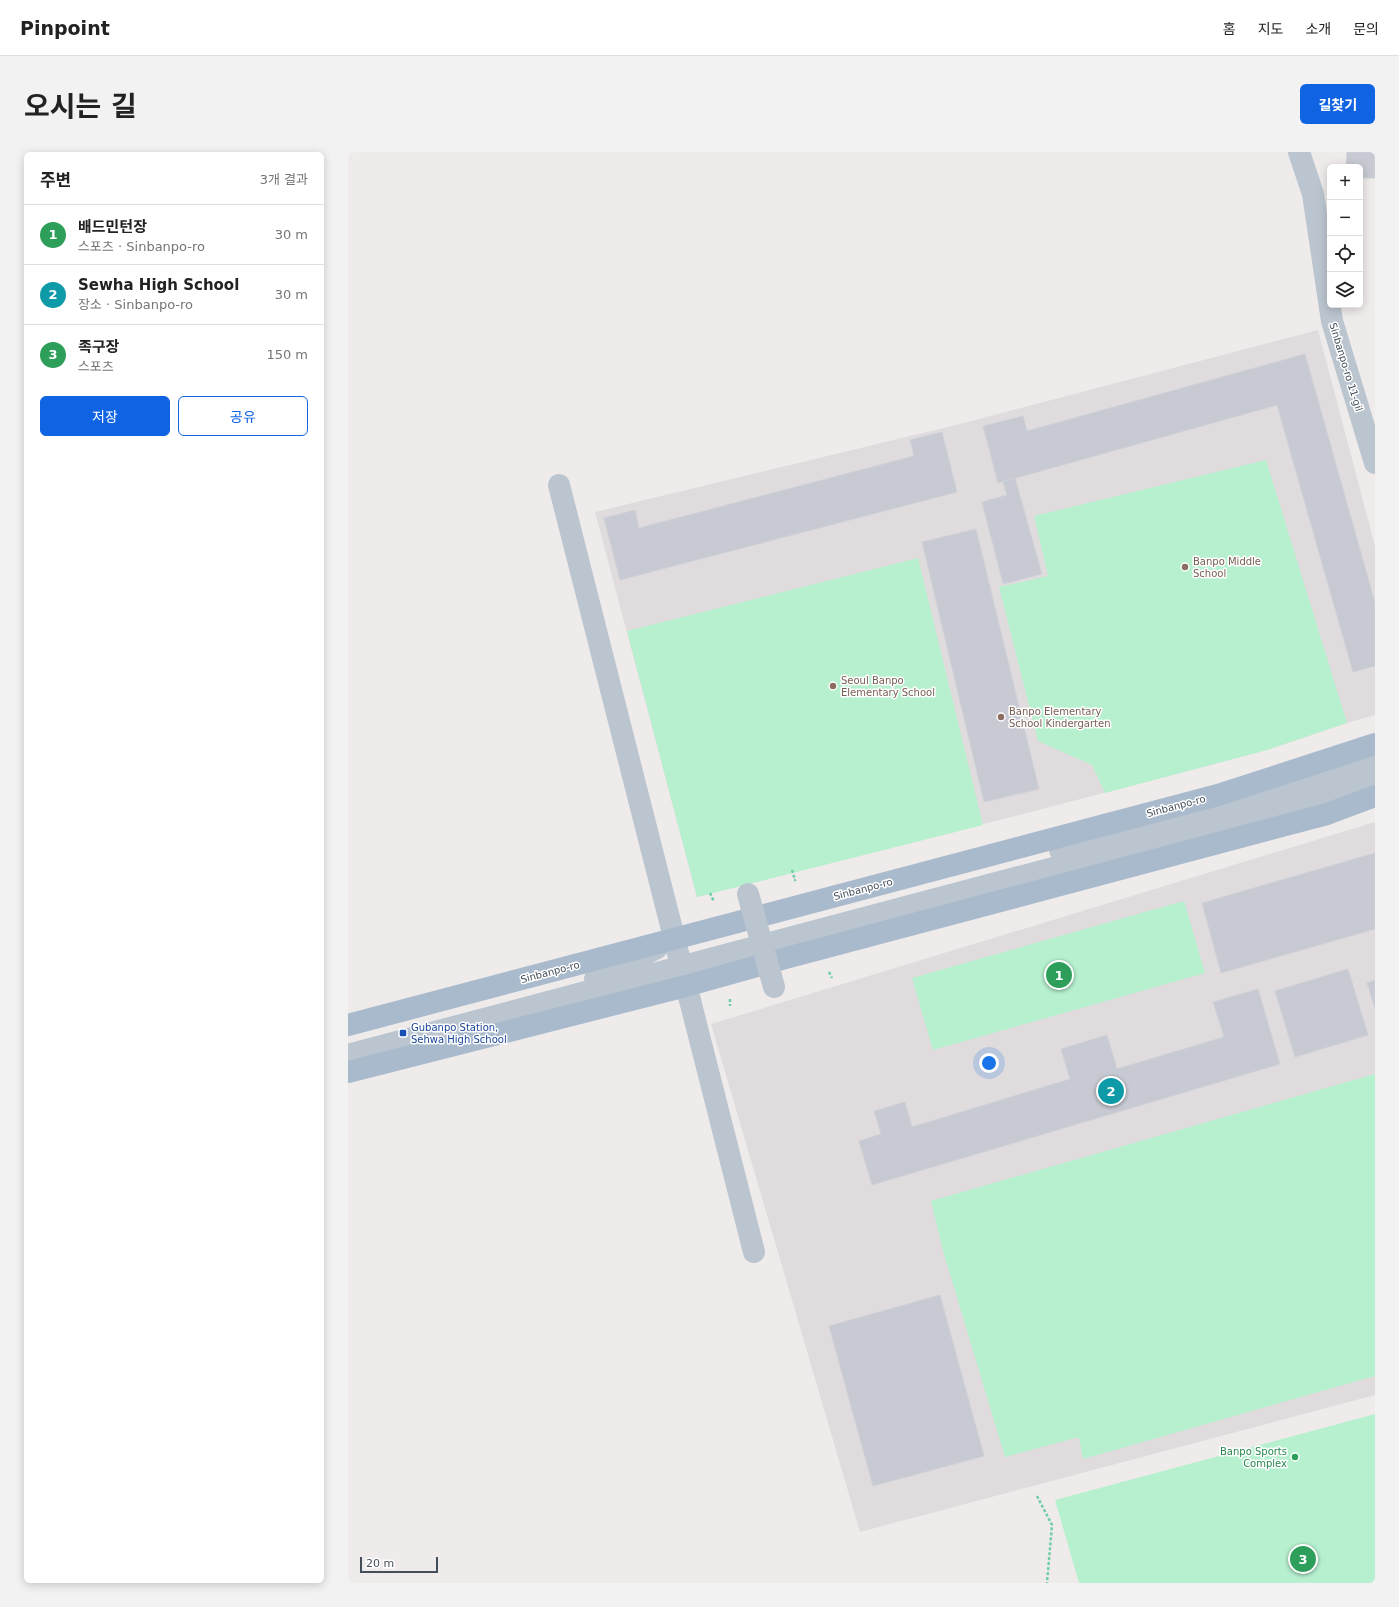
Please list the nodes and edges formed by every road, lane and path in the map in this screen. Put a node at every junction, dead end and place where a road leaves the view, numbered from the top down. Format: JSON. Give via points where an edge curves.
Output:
{"nodes":[{"id":1,"x":1299,"y":152,"type":"edge"},
{"id":2,"x":1375,"y":463,"type":"edge"},
{"id":3,"x":559,"y":485,"type":"dead end"},
{"id":4,"x":1375,"y":744,"type":"edge"},
{"id":5,"x":1375,"y":758,"type":"edge"},
{"id":6,"x":1375,"y":778,"type":"edge"},
{"id":7,"x":1375,"y":796,"type":"edge"},
{"id":8,"x":792,"y":870,"type":"dead end"},
{"id":9,"x":795,"y":880,"type":"dead end"},
{"id":10,"x":710,"y":893,"type":"dead end"},
{"id":11,"x":748,"y":894,"type":"dead end"},
{"id":12,"x":712,"y":902,"type":"dead end"},
{"id":13,"x":680,"y":962,"type":"junction"},
{"id":14,"x":830,"y":972,"type":"dead end"},
{"id":15,"x":832,"y":978,"type":"dead end"},
{"id":16,"x":774,"y":987,"type":"dead end"},
{"id":17,"x":729,"y":999,"type":"dead end"},
{"id":18,"x":730,"y":1006,"type":"dead end"},
{"id":19,"x":348,"y":1025,"type":"edge"},
{"id":20,"x":351,"y":1047,"type":"edge"},
{"id":21,"x":348,"y":1072,"type":"edge"},
{"id":22,"x":754,"y":1252,"type":"dead end"},
{"id":23,"x":1037,"y":1496,"type":"dead end"},
{"id":24,"x":1047,"y":1583,"type":"edge"}],
"edges":[{"from":1,"to":2,"type":"street","name":"Sinbanpo-ro 11-gil","via":[[1313,194],[1332,321]]},
{"from":3,"to":13,"type":"street"},
{"from":4,"to":13,"type":"main road","name":"Sinbanpo-ro"},
{"from":5,"to":13,"type":"street","via":[[1295,785]]},
{"from":6,"to":13,"type":"street","via":[[1328,795]]},
{"from":7,"to":13,"type":"main road","name":"Sinbanpo-ro","via":[[1327,814],[794,956]]},
{"from":8,"to":9,"type":"path"},
{"from":10,"to":12,"type":"path"},
{"from":11,"to":16,"type":"street","bridge":true},
{"from":13,"to":19,"type":"main road","name":"Sinbanpo-ro"},
{"from":13,"to":20,"type":"street"},
{"from":13,"to":20,"type":"street","via":[[603,976]]},
{"from":13,"to":21,"type":"main road","name":"Sinbanpo-ro"},
{"from":13,"to":22,"type":"street"},
{"from":14,"to":15,"type":"path"},
{"from":17,"to":18,"type":"path"},
{"from":23,"to":24,"type":"path","via":[[1052,1525]]}]}
